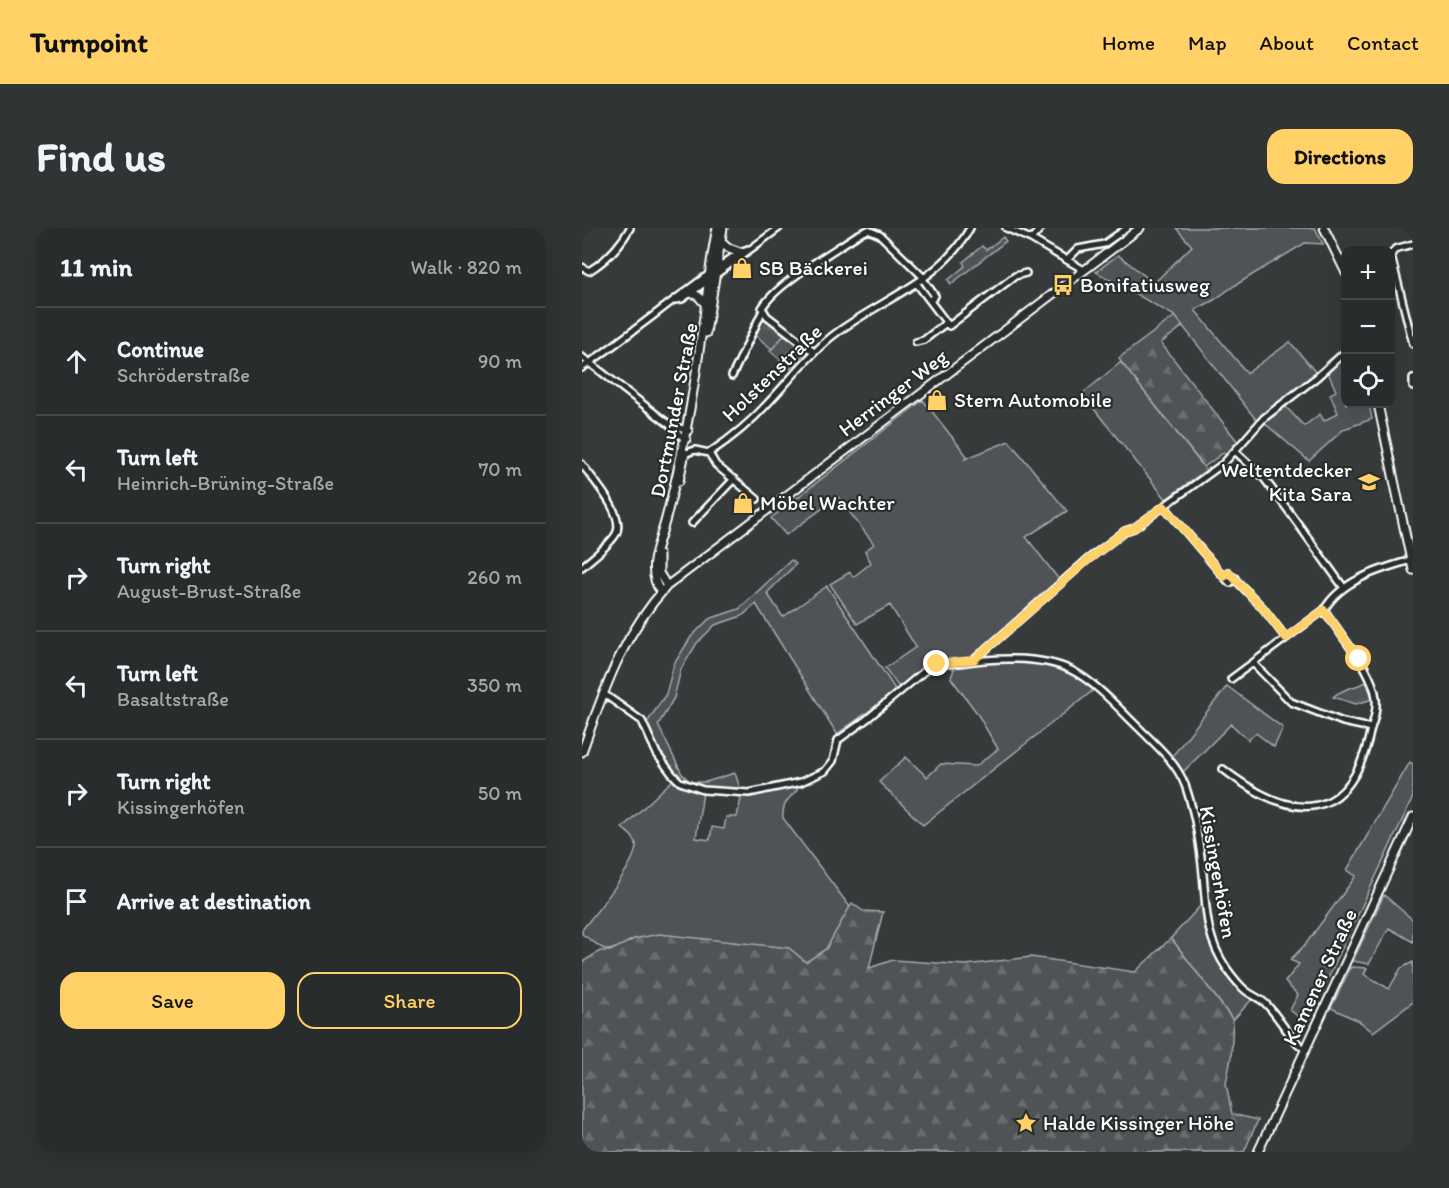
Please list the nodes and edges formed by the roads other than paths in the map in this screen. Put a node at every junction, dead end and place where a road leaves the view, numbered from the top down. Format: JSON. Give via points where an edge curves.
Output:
{"nodes":[{"id":1,"x":630,"y":228,"type":"edge"},
{"id":2,"x":717,"y":228,"type":"edge"},
{"id":3,"x":723,"y":228,"type":"edge"},
{"id":4,"x":778,"y":228,"type":"edge"},
{"id":5,"x":970,"y":228,"type":"edge"},
{"id":6,"x":1006,"y":228,"type":"edge"},
{"id":7,"x":1041,"y":228,"type":"edge"},
{"id":8,"x":1127,"y":228,"type":"edge"},
{"id":9,"x":1140,"y":228,"type":"edge"},
{"id":10,"x":1319,"y":228,"type":"edge"},
{"id":11,"x":1324,"y":228,"type":"edge"},
{"id":12,"x":1031,"y":238,"type":"junction"},
{"id":13,"x":722,"y":242,"type":"junction"},
{"id":14,"x":1413,"y":244,"type":"edge"},
{"id":15,"x":748,"y":249,"type":"junction"},
{"id":16,"x":1395,"y":250,"type":"edge"},
{"id":17,"x":740,"y":252,"type":"junction"},
{"id":18,"x":1068,"y":259,"type":"junction"},
{"id":19,"x":1339,"y":260,"type":"junction"},
{"id":20,"x":1341,"y":264,"type":"edge"},
{"id":21,"x":582,"y":267,"type":"edge"},
{"id":22,"x":1084,"y":270,"type":"junction"},
{"id":23,"x":1395,"y":271,"type":"edge"},
{"id":24,"x":1026,"y":273,"type":"dead end"},
{"id":25,"x":713,"y":274,"type":"junction"},
{"id":26,"x":923,"y":279,"type":"junction"},
{"id":27,"x":917,"y":284,"type":"junction"},
{"id":28,"x":691,"y":293,"type":"junction"},
{"id":29,"x":676,"y":300,"type":"junction"},
{"id":30,"x":930,"y":301,"type":"junction"},
{"id":31,"x":705,"y":304,"type":"junction"},
{"id":32,"x":763,"y":310,"type":"junction"},
{"id":33,"x":946,"y":323,"type":"junction"},
{"id":34,"x":916,"y":342,"type":"dead end"},
{"id":35,"x":1413,"y":344,"type":"edge"},
{"id":36,"x":814,"y":352,"type":"junction"},
{"id":37,"x":1343,"y":354,"type":"edge"},
{"id":38,"x":582,"y":357,"type":"edge"},
{"id":39,"x":589,"y":363,"type":"junction"},
{"id":40,"x":582,"y":368,"type":"edge"},
{"id":41,"x":732,"y":376,"type":"dead end"},
{"id":42,"x":1379,"y":408,"type":"edge"},
{"id":43,"x":670,"y":425,"type":"junction"},
{"id":44,"x":687,"y":430,"type":"junction"},
{"id":45,"x":686,"y":440,"type":"junction"},
{"id":46,"x":694,"y":450,"type":"junction"},
{"id":47,"x":1235,"y":451,"type":"junction"},
{"id":48,"x":708,"y":453,"type":"junction"},
{"id":49,"x":684,"y":454,"type":"junction"},
{"id":50,"x":582,"y":464,"type":"edge"},
{"id":51,"x":734,"y":479,"type":"junction"},
{"id":52,"x":757,"y":499,"type":"dead end"},
{"id":53,"x":1164,"y":506,"type":"junction"},
{"id":54,"x":692,"y":523,"type":"dead end"},
{"id":55,"x":1409,"y":526,"type":"edge"},
{"id":56,"x":1411,"y":560,"type":"junction"},
{"id":57,"x":582,"y":567,"type":"edge"},
{"id":58,"x":1413,"y":570,"type":"edge"},
{"id":59,"x":668,"y":586,"type":"junction"},
{"id":60,"x":1344,"y":588,"type":"junction"},
{"id":61,"x":661,"y":592,"type":"junction"},
{"id":62,"x":1324,"y":610,"type":"junction"},
{"id":63,"x":1286,"y":638,"type":"junction"},
{"id":64,"x":974,"y":660,"type":"junction"},
{"id":65,"x":1252,"y":663,"type":"junction"},
{"id":66,"x":1231,"y":679,"type":"dead end"},
{"id":67,"x":604,"y":694,"type":"junction"},
{"id":68,"x":1371,"y":728,"type":"junction"},
{"id":69,"x":582,"y":752,"type":"edge"},
{"id":70,"x":1223,"y":769,"type":"dead end"},
{"id":71,"x":1413,"y":817,"type":"edge"},
{"id":72,"x":1305,"y":1050,"type":"junction"},
{"id":73,"x":1258,"y":1152,"type":"edge"}],
"edges":[{"from":1,"to":21,"type":"street","via":[[620,245],[601,263],[589,272]]},
{"from":2,"to":25,"type":"main road","name":"Dortmunder Straße"},
{"from":3,"to":13,"type":"main road","name":"Dortmunder Straße"},
{"from":4,"to":15,"type":"street"},
{"from":5,"to":26,"type":"street","name":"Holstenstraße","via":[[951,254]]},
{"from":6,"to":12,"type":"street"},
{"from":7,"to":12,"type":"street"},
{"from":8,"to":18,"type":"street","via":[[1104,244],[1078,249]]},
{"from":9,"to":22,"type":"main road","name":"Herringer Weg"},
{"from":10,"to":19,"type":"main road"},
{"from":11,"to":19,"type":"main road"},
{"from":12,"to":18,"type":"street"},
{"from":13,"to":17,"type":"main road"},
{"from":13,"to":25,"type":"main road","name":"Dortmunder Straße"},
{"from":14,"to":16,"type":"street"},
{"from":15,"to":17,"type":"street"},
{"from":15,"to":25,"type":"street"},
{"from":17,"to":25,"type":"street"},
{"from":18,"to":22,"type":"street"},
{"from":19,"to":20,"type":"main road"},
{"from":22,"to":59,"type":"main road","name":"Herringer Weg"},
{"from":23,"to":35,"type":"street"},
{"from":24,"to":33,"type":"street","via":[[1015,276],[949,326]]},
{"from":25,"to":28,"type":"street"},
{"from":25,"to":29,"type":"street"},
{"from":25,"to":31,"type":"main road","name":"Dortmunder Straße"},
{"from":25,"to":44,"type":"main road","name":"Dortmunder Straße"},
{"from":26,"to":27,"type":"street","name":"Holstenstraße"},
{"from":26,"to":30,"type":"street","via":[[935,296]]},
{"from":26,"to":32,"type":"street","via":[[880,235],[868,230],[792,280]]},
{"from":27,"to":30,"type":"street"},
{"from":27,"to":36,"type":"street","name":"Holstenstraße","via":[[851,323]]},
{"from":28,"to":29,"type":"street"},
{"from":28,"to":31,"type":"main road"},
{"from":29,"to":39,"type":"street"},
{"from":30,"to":33,"type":"street"},
{"from":31,"to":44,"type":"main road","name":"Dortmunder Straße"},
{"from":32,"to":36,"type":"street"},
{"from":32,"to":41,"type":"street"},
{"from":33,"to":34,"type":"street"},
{"from":36,"to":48,"type":"street","name":"Holstenstraße","via":[[767,404]]},
{"from":37,"to":47,"type":"street","via":[[1264,418]]},
{"from":38,"to":39,"type":"street"},
{"from":39,"to":40,"type":"street"},
{"from":39,"to":43,"type":"street"},
{"from":42,"to":55,"type":"main road"},
{"from":43,"to":44,"type":"street"},
{"from":43,"to":45,"type":"street"},
{"from":44,"to":45,"type":"main road","name":"Dortmunder Straße"},
{"from":45,"to":46,"type":"street"},
{"from":45,"to":49,"type":"main road","name":"Dortmunder Straße"},
{"from":45,"to":61,"type":"main road","name":"Dortmunder Straße","via":[[653,562],[653,578]]},
{"from":46,"to":48,"type":"street"},
{"from":46,"to":49,"type":"street"},
{"from":47,"to":53,"type":"street"},
{"from":47,"to":60,"type":"street","via":[[1263,477]]},
{"from":48,"to":51,"type":"street"},
{"from":49,"to":59,"type":"main road","name":"Dortmunder Straße","via":[[659,556],[659,573]]},
{"from":50,"to":57,"type":"street","via":[[619,521],[614,537]]},
{"from":51,"to":52,"type":"street"},
{"from":51,"to":54,"type":"street"},
{"from":53,"to":63,"type":"street","via":[[1224,577],[1228,572],[1235,578]]},
{"from":53,"to":64,"type":"street","via":[[1088,560]]},
{"from":55,"to":56,"type":"main road"},
{"from":56,"to":58,"type":"main road"},
{"from":56,"to":60,"type":"street","via":[[1373,572]]},
{"from":59,"to":61,"type":"main road"},
{"from":60,"to":62,"type":"street"},
{"from":61,"to":67,"type":"main road","via":[[630,634]]},
{"from":62,"to":63,"type":"street"},
{"from":62,"to":68,"type":"street","via":[[1371,678],[1378,712]]},
{"from":63,"to":65,"type":"street"},
{"from":64,"to":67,"type":"street","name":"Kissingerhöfen","via":[[928,668],[842,736],[835,745],[831,766],[813,778],[748,793],[703,790],[680,782],[657,754],[642,721]]},
{"from":64,"to":72,"type":"street","name":"Kissingerhöfen","via":[[1036,661],[1071,670],[1103,694],[1170,759],[1185,785],[1196,826],[1206,915],[1215,950],[1236,981],[1263,1001]]},
{"from":65,"to":66,"type":"street"},
{"from":65,"to":68,"type":"street","via":[[1292,702],[1343,722]]},
{"from":67,"to":69,"type":"main road"},
{"from":68,"to":70,"type":"street","via":[[1366,753],[1355,777],[1340,795],[1321,805],[1297,806],[1268,797]]},
{"from":71,"to":72,"type":"main road","name":"Kamener Straße"},
{"from":72,"to":73,"type":"main road","name":"Kamener Straße"}]}
